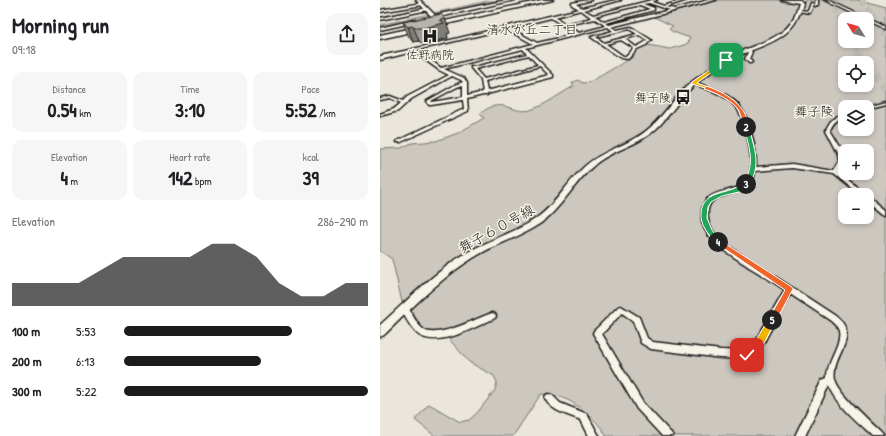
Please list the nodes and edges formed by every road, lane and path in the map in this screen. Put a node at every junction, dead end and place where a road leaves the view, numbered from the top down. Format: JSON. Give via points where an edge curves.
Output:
{"nodes":[{"id":1,"x":418,"y":0,"type":"edge"},
{"id":2,"x":513,"y":0,"type":"edge"},
{"id":3,"x":540,"y":0,"type":"edge"},
{"id":4,"x":550,"y":0,"type":"edge"},
{"id":5,"x":591,"y":0,"type":"edge"},
{"id":6,"x":620,"y":0,"type":"edge"},
{"id":7,"x":645,"y":0,"type":"edge"},
{"id":8,"x":656,"y":0,"type":"edge"},
{"id":9,"x":686,"y":0,"type":"edge"},
{"id":10,"x":714,"y":0,"type":"edge"},
{"id":11,"x":783,"y":0,"type":"edge"},
{"id":12,"x":800,"y":0,"type":"edge"},
{"id":13,"x":817,"y":0,"type":"edge"},
{"id":14,"x":826,"y":0,"type":"edge"},
{"id":15,"x":650,"y":2,"type":"junction"},
{"id":16,"x":422,"y":4,"type":"junction"},
{"id":17,"x":640,"y":4,"type":"junction"},
{"id":18,"x":665,"y":6,"type":"junction"},
{"id":19,"x":582,"y":9,"type":"junction"},
{"id":20,"x":673,"y":10,"type":"junction"},
{"id":21,"x":380,"y":11,"type":"edge"},
{"id":22,"x":800,"y":11,"type":"junction"},
{"id":23,"x":431,"y":13,"type":"junction"},
{"id":24,"x":551,"y":16,"type":"junction"},
{"id":25,"x":594,"y":17,"type":"junction"},
{"id":26,"x":427,"y":18,"type":"edge"},
{"id":27,"x":380,"y":19,"type":"edge"},
{"id":28,"x":419,"y":20,"type":"edge"},
{"id":29,"x":603,"y":23,"type":"junction"},
{"id":30,"x":564,"y":25,"type":"junction"},
{"id":31,"x":506,"y":27,"type":"junction"},
{"id":32,"x":609,"y":27,"type":"junction"},
{"id":33,"x":886,"y":28,"type":"edge"},
{"id":34,"x":380,"y":29,"type":"edge"},
{"id":35,"x":616,"y":31,"type":"junction"},
{"id":36,"x":578,"y":34,"type":"junction"},
{"id":37,"x":640,"y":34,"type":"junction"},
{"id":38,"x":380,"y":36,"type":"edge"},
{"id":39,"x":622,"y":39,"type":"junction"},
{"id":40,"x":603,"y":44,"type":"junction"},
{"id":41,"x":537,"y":45,"type":"junction"},
{"id":42,"x":524,"y":48,"type":"junction"},
{"id":43,"x":636,"y":48,"type":"junction"},
{"id":44,"x":414,"y":50,"type":"junction"},
{"id":45,"x":747,"y":53,"type":"junction"},
{"id":46,"x":530,"y":54,"type":"junction"},
{"id":47,"x":380,"y":58,"type":"edge"},
{"id":48,"x":468,"y":62,"type":"junction"},
{"id":49,"x":750,"y":62,"type":"dead end"},
{"id":50,"x":540,"y":65,"type":"junction"},
{"id":51,"x":473,"y":68,"type":"junction"},
{"id":52,"x":440,"y":69,"type":"junction"},
{"id":53,"x":452,"y":75,"type":"junction"},
{"id":54,"x":483,"y":80,"type":"junction"},
{"id":55,"x":465,"y":83,"type":"junction"},
{"id":56,"x":694,"y":83,"type":"junction"},
{"id":57,"x":485,"y":94,"type":"junction"},
{"id":58,"x":465,"y":98,"type":"junction"},
{"id":59,"x":380,"y":99,"type":"edge"},
{"id":60,"x":886,"y":102,"type":"edge"},
{"id":61,"x":404,"y":103,"type":"junction"},
{"id":62,"x":874,"y":105,"type":"edge"},
{"id":63,"x":380,"y":115,"type":"edge"},
{"id":64,"x":838,"y":118,"type":"edge"},
{"id":65,"x":399,"y":141,"type":"dead end"},
{"id":66,"x":754,"y":169,"type":"junction"},
{"id":67,"x":836,"y":173,"type":"junction"},
{"id":68,"x":855,"y":188,"type":"edge"},
{"id":69,"x":874,"y":203,"type":"edge"},
{"id":70,"x":886,"y":213,"type":"edge"},
{"id":71,"x":789,"y":289,"type":"junction"},
{"id":72,"x":405,"y":309,"type":"junction"},
{"id":73,"x":492,"y":316,"type":"dead end"},
{"id":74,"x":380,"y":332,"type":"edge"},
{"id":75,"x":831,"y":380,"type":"junction"},
{"id":76,"x":549,"y":398,"type":"dead end"},
{"id":77,"x":594,"y":436,"type":"edge"},
{"id":78,"x":668,"y":436,"type":"edge"},
{"id":79,"x":800,"y":436,"type":"edge"},
{"id":80,"x":879,"y":436,"type":"edge"}],
"edges":[{"from":1,"to":16,"type":"street"},
{"from":2,"to":23,"type":"street"},
{"from":3,"to":38,"type":"highway"},
{"from":4,"to":38,"type":"highway"},
{"from":5,"to":19,"type":"street","via":[[573,4]]},
{"from":6,"to":19,"type":"street"},
{"from":7,"to":15,"type":"street"},
{"from":8,"to":15,"type":"street"},
{"from":9,"to":18,"type":"street"},
{"from":10,"to":20,"type":"street"},
{"from":11,"to":12,"type":"street"},
{"from":12,"to":22,"type":"street"},
{"from":13,"to":22,"type":"street","via":[[809,12]]},
{"from":14,"to":33,"type":"street"},
{"from":15,"to":17,"type":"street"},
{"from":15,"to":18,"type":"street"},
{"from":16,"to":21,"type":"street"},
{"from":16,"to":23,"type":"street"},
{"from":17,"to":25,"type":"street"},
{"from":17,"to":29,"type":"street","via":[[653,9]]},
{"from":18,"to":20,"type":"street"},
{"from":19,"to":24,"type":"street"},
{"from":19,"to":25,"type":"street"},
{"from":20,"to":32,"type":"street"},
{"from":22,"to":45,"type":"street","name":"舞子６０号線","via":[[784,34]]},
{"from":23,"to":26,"type":"street"},
{"from":23,"to":27,"type":"street"},
{"from":24,"to":30,"type":"street"},
{"from":24,"to":31,"type":"street"},
{"from":25,"to":29,"type":"street"},
{"from":25,"to":30,"type":"street"},
{"from":28,"to":34,"type":"street"},
{"from":29,"to":32,"type":"street"},
{"from":30,"to":36,"type":"street"},
{"from":31,"to":41,"type":"street"},
{"from":31,"to":44,"type":"street"},
{"from":32,"to":35,"type":"street"},
{"from":32,"to":36,"type":"street"},
{"from":35,"to":37,"type":"street","via":[[630,28]]},
{"from":35,"to":40,"type":"street","via":[[592,37]]},
{"from":36,"to":41,"type":"street"},
{"from":37,"to":39,"type":"street"},
{"from":37,"to":43,"type":"street","via":[[649,40]]},
{"from":39,"to":40,"type":"street"},
{"from":39,"to":43,"type":"street"},
{"from":40,"to":43,"type":"street","via":[[627,58]]},
{"from":41,"to":42,"type":"street"},
{"from":42,"to":46,"type":"street"},
{"from":42,"to":48,"type":"street"},
{"from":44,"to":47,"type":"street"},
{"from":44,"to":52,"type":"street"},
{"from":45,"to":49,"type":"street"},
{"from":45,"to":56,"type":"street","name":"舞子６０号線","via":[[737,54]]},
{"from":46,"to":50,"type":"street"},
{"from":46,"to":51,"type":"street"},
{"from":48,"to":51,"type":"street"},
{"from":48,"to":52,"type":"street"},
{"from":50,"to":54,"type":"street"},
{"from":50,"to":57,"type":"street","via":[[552,76]]},
{"from":51,"to":54,"type":"street"},
{"from":52,"to":53,"type":"street"},
{"from":53,"to":55,"type":"street","via":[[463,79]]},
{"from":53,"to":61,"type":"street"},
{"from":54,"to":57,"type":"street"},
{"from":55,"to":58,"type":"street"},
{"from":55,"to":58,"type":"street","via":[[429,101],[431,104]]},
{"from":56,"to":66,"type":"street","via":[[718,92],[741,110],[753,150]]},
{"from":56,"to":72,"type":"street","name":"舞子６０号線","via":[[649,133],[588,166],[552,210],[534,224],[471,255],[447,271]]},
{"from":57,"to":58,"type":"street"},
{"from":58,"to":65,"type":"street","via":[[466,110]]},
{"from":59,"to":61,"type":"street","via":[[390,98]]},
{"from":60,"to":62,"type":"street"},
{"from":61,"to":63,"type":"street","via":[[396,110]]},
{"from":64,"to":67,"type":"street","via":[[834,119],[828,130],[842,155],[843,161]]},
{"from":66,"to":67,"type":"street","via":[[792,166]]},
{"from":66,"to":71,"type":"street","via":[[750,180],[741,189],[708,200],[704,218],[713,237],[723,246]]},
{"from":67,"to":68,"type":"street"},
{"from":69,"to":70,"type":"street"},
{"from":71,"to":75,"type":"street","via":[[841,325],[844,336],[831,367]]},
{"from":71,"to":78,"type":"street","via":[[756,350],[747,355],[651,345],[644,340],[636,319],[621,309],[597,333],[640,406]]},
{"from":72,"to":73,"type":"street","via":[[421,332],[429,335],[448,334]]},
{"from":72,"to":74,"type":"street","name":"舞子６０号線"},
{"from":75,"to":79,"type":"street","via":[[826,382]]},
{"from":75,"to":80,"type":"street","via":[[841,397]]},
{"from":76,"to":77,"type":"street","via":[[557,406],[584,417]]}]}
